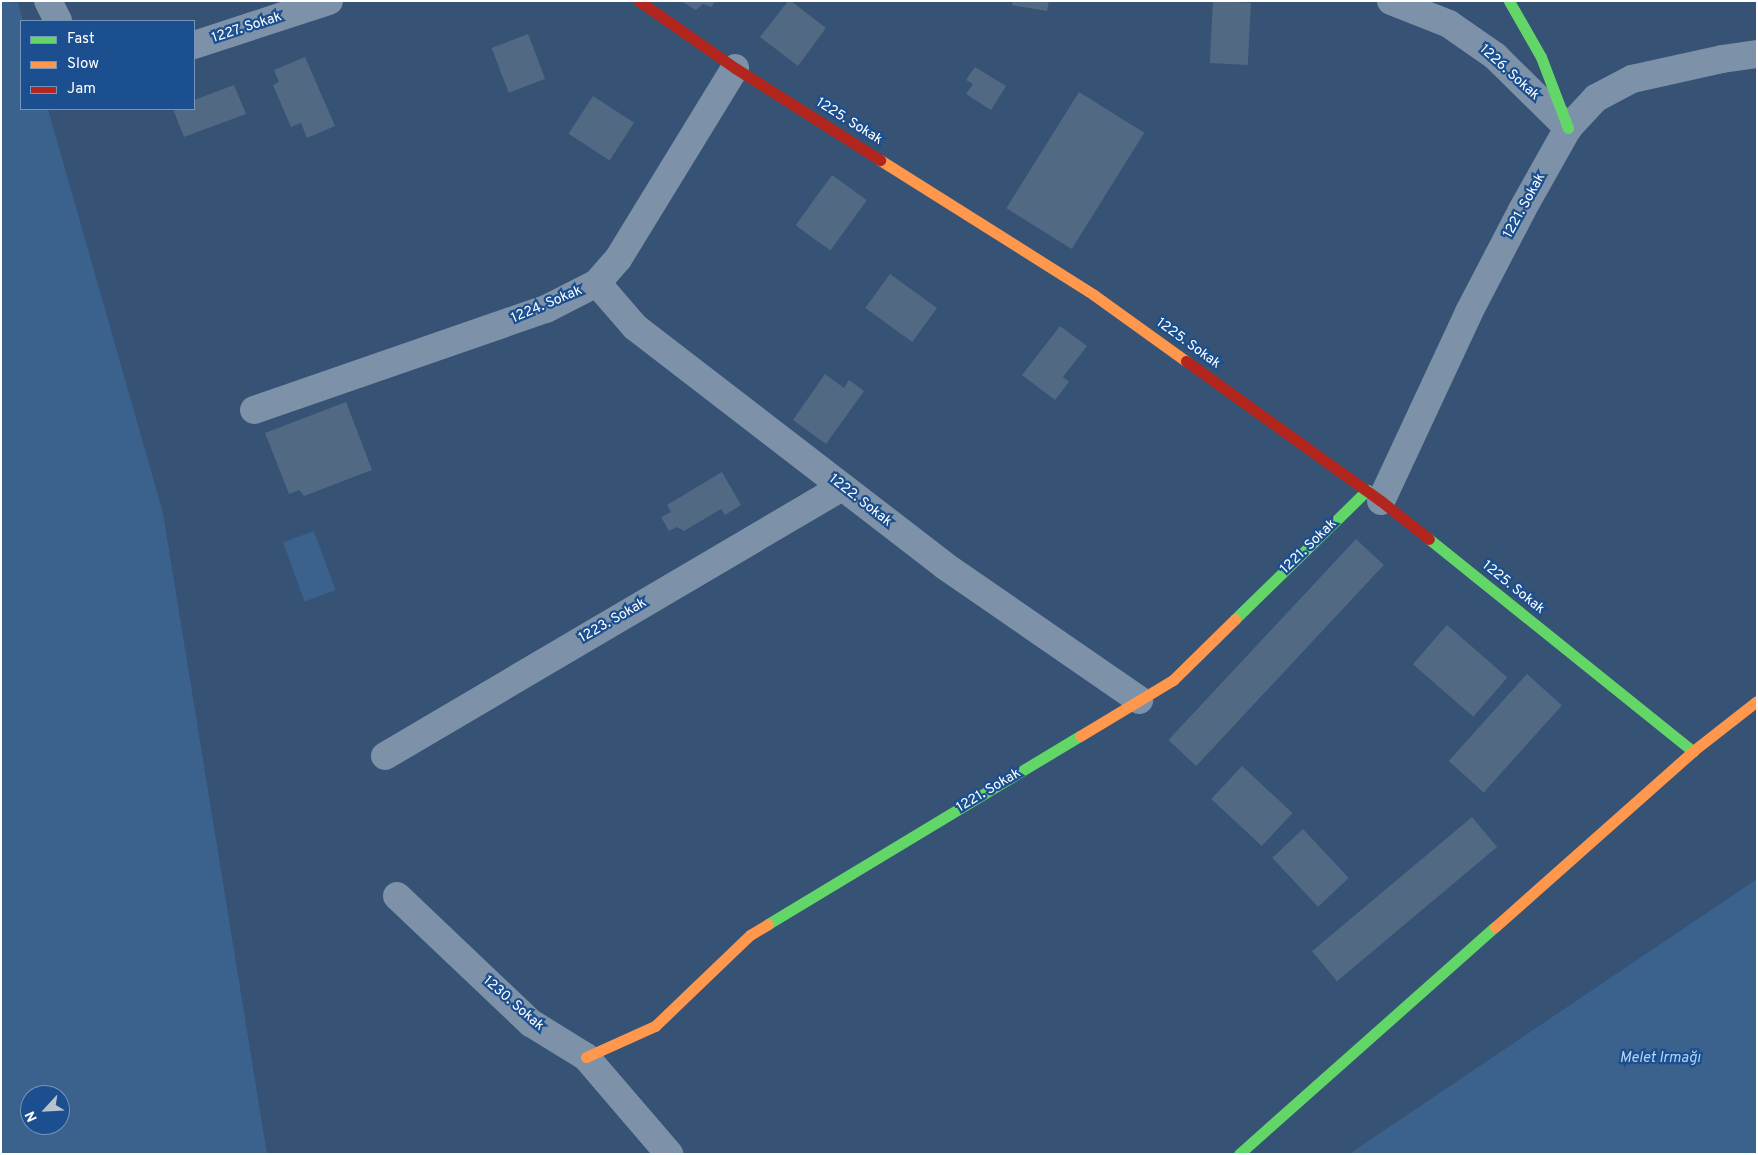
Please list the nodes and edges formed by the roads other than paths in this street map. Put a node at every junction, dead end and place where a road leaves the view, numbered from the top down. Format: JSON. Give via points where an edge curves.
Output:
{"nodes":[{"id":1,"x":48,"y":1,"type":"edge"},
{"id":2,"x":329,"y":1,"type":"edge"},
{"id":3,"x":639,"y":1,"type":"edge"},
{"id":4,"x":1390,"y":1,"type":"edge"},
{"id":5,"x":1509,"y":1,"type":"edge"},
{"id":6,"x":58,"y":20,"type":"edge"},
{"id":7,"x":195,"y":45,"type":"edge"},
{"id":8,"x":1757,"y":54,"type":"edge"},
{"id":9,"x":735,"y":68,"type":"junction"},
{"id":10,"x":1568,"y":128,"type":"junction"},
{"id":11,"x":597,"y":283,"type":"junction"},
{"id":12,"x":254,"y":410,"type":"dead end"},
{"id":13,"x":842,"y":487,"type":"junction"},
{"id":14,"x":1374,"y":496,"type":"junction"},
{"id":15,"x":1139,"y":700,"type":"junction"},
{"id":16,"x":1757,"y":701,"type":"edge"},
{"id":17,"x":1693,"y":751,"type":"junction"},
{"id":18,"x":385,"y":756,"type":"dead end"},
{"id":19,"x":397,"y":896,"type":"dead end"},
{"id":20,"x":586,"y":1057,"type":"junction"},
{"id":21,"x":669,"y":1154,"type":"edge"},
{"id":22,"x":1239,"y":1154,"type":"edge"}],
"edges":[{"from":1,"to":6,"type":"street"},
{"from":2,"to":7,"type":"street","name":"1227. Sokak"},
{"from":3,"to":9,"type":"street","name":"1225. Sokak"},
{"from":4,"to":10,"type":"street","name":"1226. Sokak","via":[[1449,24],[1495,56]]},
{"from":5,"to":10,"type":"street","via":[[1541,57]]},
{"from":8,"to":10,"type":"street","name":"1221. Sokak","via":[[1632,79],[1596,98]]},
{"from":9,"to":11,"type":"street","name":"1224. Sokak","via":[[618,259]]},
{"from":9,"to":14,"type":"street","name":"1225. Sokak","via":[[1094,295]]},
{"from":10,"to":14,"type":"street","name":"1221. Sokak"},
{"from":11,"to":12,"type":"street","name":"1224. Sokak","via":[[546,309]]},
{"from":11,"to":13,"type":"street","name":"1222. Sokak","via":[[635,327]]},
{"from":13,"to":15,"type":"street","name":"1222. Sokak","via":[[945,566]]},
{"from":13,"to":18,"type":"street","name":"1223. Sokak"},
{"from":14,"to":15,"type":"street","name":"1221. Sokak","via":[[1173,680]]},
{"from":14,"to":17,"type":"street","name":"1225. Sokak"},
{"from":15,"to":20,"type":"street","name":"1221. Sokak","via":[[750,935],[655,1026]]},
{"from":16,"to":17,"type":"street"},
{"from":17,"to":22,"type":"street"},
{"from":19,"to":20,"type":"street","name":"1230. Sokak","via":[[531,1023]]},
{"from":20,"to":21,"type":"street","name":"1230. Sokak"}]}
